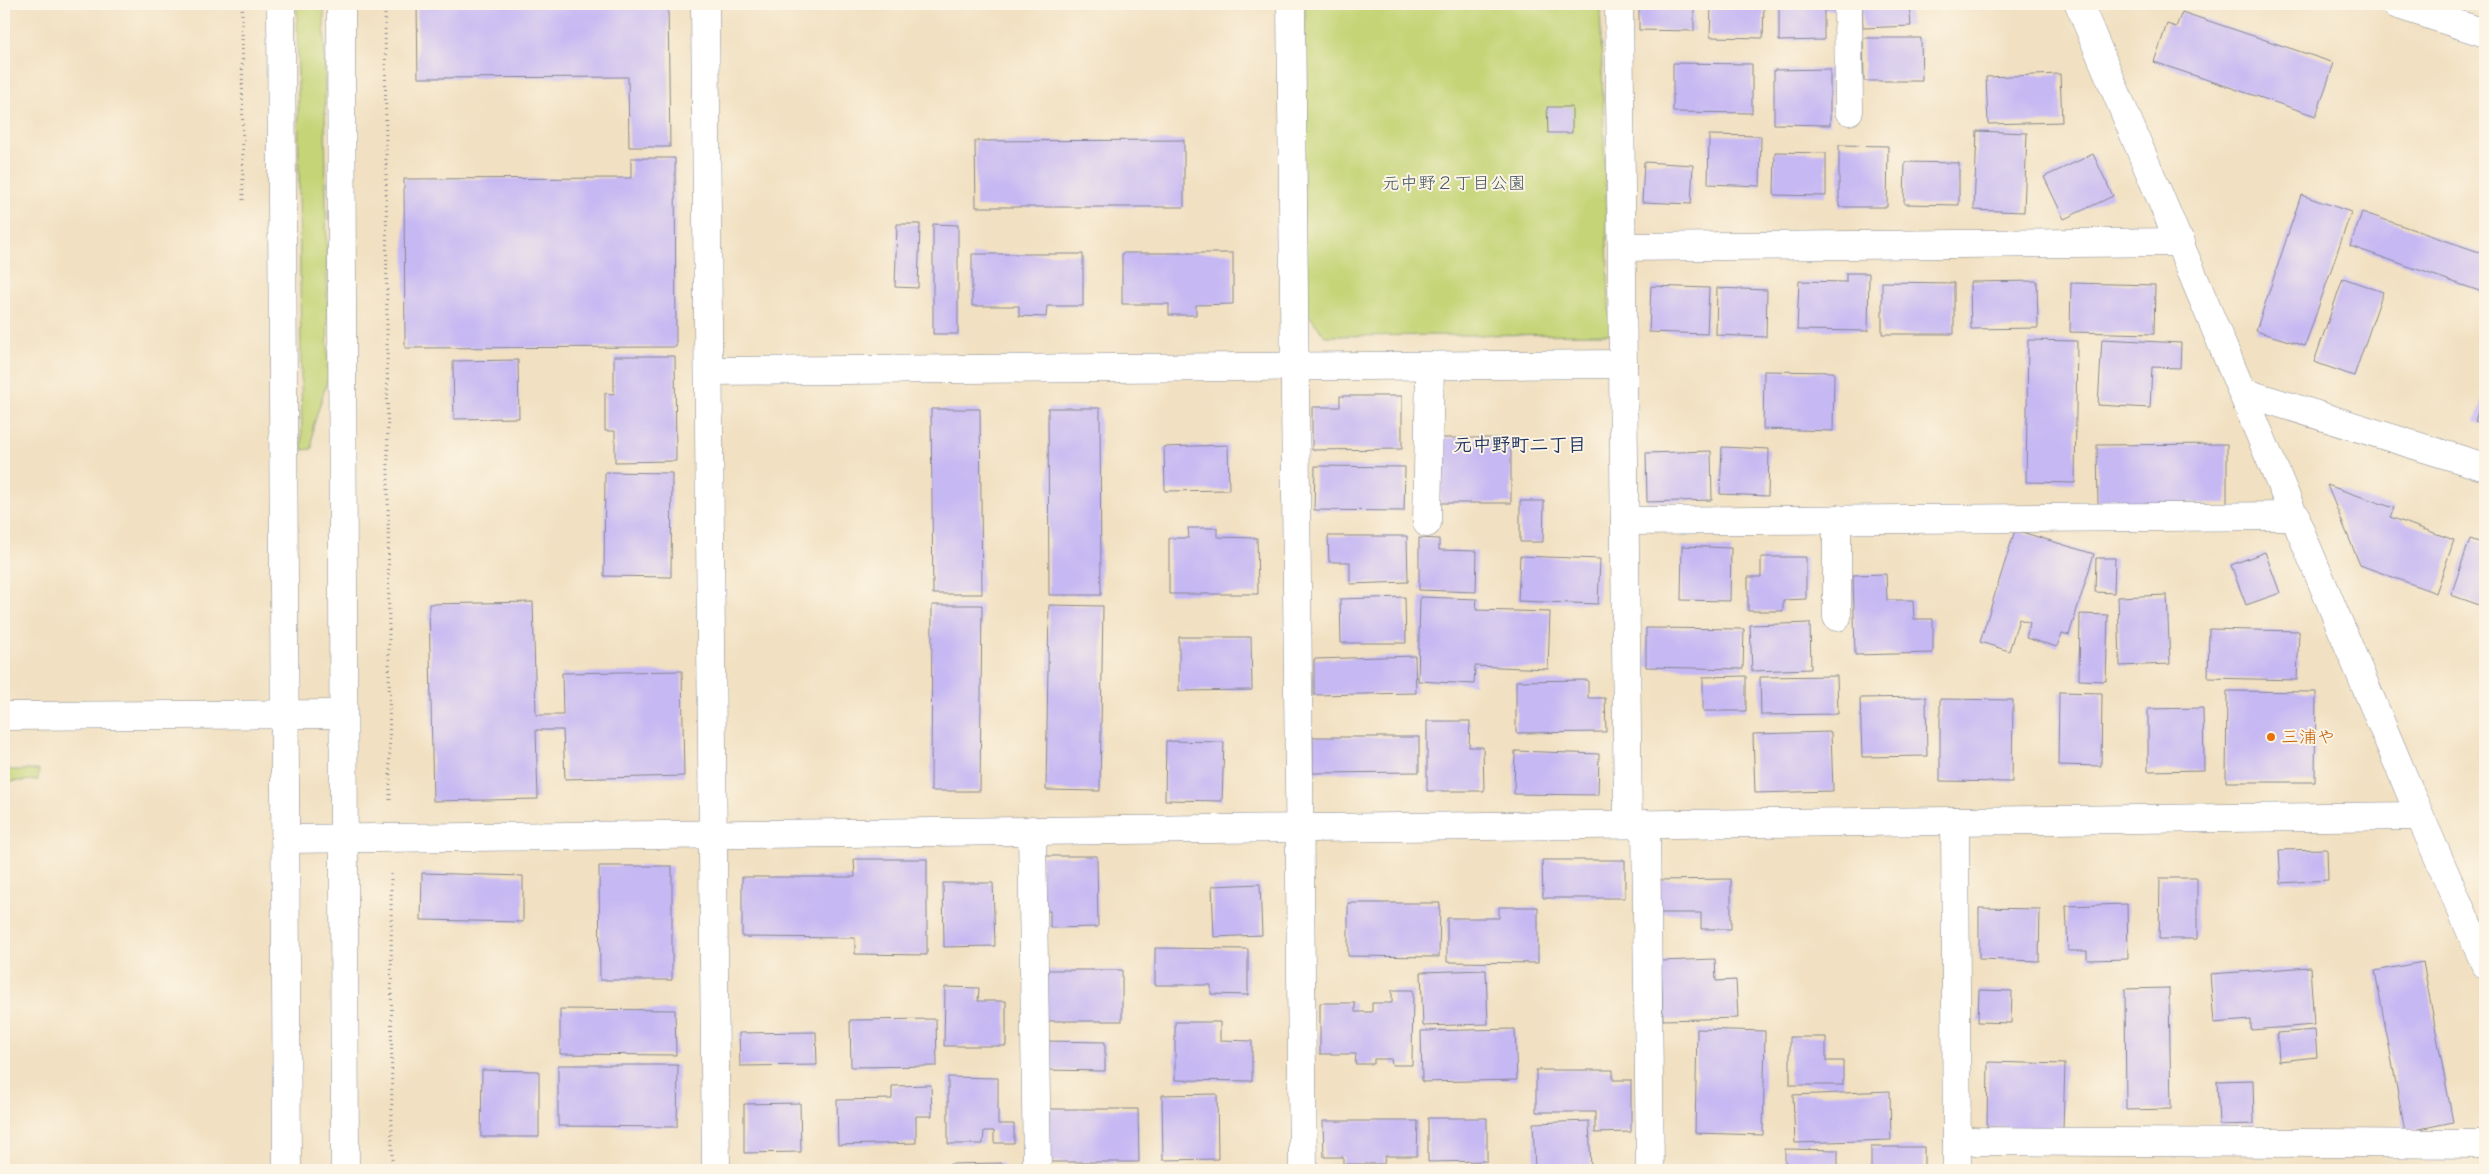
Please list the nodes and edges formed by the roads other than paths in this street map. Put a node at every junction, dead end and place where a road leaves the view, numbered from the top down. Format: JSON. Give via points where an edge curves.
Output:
{"nodes":[{"id":1,"x":281,"y":4,"type":"edge"},
{"id":2,"x":341,"y":4,"type":"edge"},
{"id":3,"x":705,"y":4,"type":"edge"},
{"id":4,"x":1291,"y":4,"type":"edge"},
{"id":5,"x":1619,"y":4,"type":"edge"},
{"id":6,"x":1848,"y":4,"type":"edge"},
{"id":7,"x":2079,"y":4,"type":"edge"},
{"id":8,"x":2395,"y":4,"type":"edge"},
{"id":9,"x":2485,"y":33,"type":"edge"},
{"id":10,"x":1849,"y":111,"type":"dead end"},
{"id":11,"x":2181,"y":242,"type":"junction"},
{"id":12,"x":1622,"y":247,"type":"junction"},
{"id":13,"x":1623,"y":364,"type":"junction"},
{"id":14,"x":1430,"y":366,"type":"junction"},
{"id":15,"x":1294,"y":367,"type":"junction"},
{"id":16,"x":709,"y":371,"type":"junction"},
{"id":17,"x":2244,"y":392,"type":"junction"},
{"id":18,"x":2485,"y":467,"type":"edge"},
{"id":19,"x":2296,"y":516,"type":"junction"},
{"id":20,"x":1837,"y":519,"type":"junction"},
{"id":21,"x":1625,"y":521,"type":"junction"},
{"id":22,"x":1427,"y":523,"type":"dead end"},
{"id":23,"x":1837,"y":617,"type":"dead end"},
{"id":24,"x":285,"y":714,"type":"junction"},
{"id":25,"x":343,"y":714,"type":"junction"},
{"id":26,"x":4,"y":716,"type":"edge"},
{"id":27,"x":2420,"y":816,"type":"junction"},
{"id":28,"x":1955,"y":821,"type":"junction"},
{"id":29,"x":1637,"y":824,"type":"junction"},
{"id":30,"x":1300,"y":828,"type":"junction"},
{"id":31,"x":1032,"y":830,"type":"junction"},
{"id":32,"x":713,"y":834,"type":"junction"},
{"id":33,"x":344,"y":838,"type":"junction"},
{"id":34,"x":285,"y":839,"type":"junction"},
{"id":35,"x":2485,"y":964,"type":"edge"},
{"id":36,"x":1957,"y":1142,"type":"junction"},
{"id":37,"x":2485,"y":1144,"type":"edge"},
{"id":38,"x":287,"y":1170,"type":"edge"},
{"id":39,"x":345,"y":1170,"type":"edge"},
{"id":40,"x":716,"y":1170,"type":"edge"},
{"id":41,"x":1037,"y":1170,"type":"edge"},
{"id":42,"x":1303,"y":1170,"type":"edge"},
{"id":43,"x":1650,"y":1170,"type":"edge"},
{"id":44,"x":1957,"y":1170,"type":"edge"}],
"edges":[{"from":1,"to":24,"type":"street"},
{"from":2,"to":25,"type":"street"},
{"from":3,"to":16,"type":"street"},
{"from":4,"to":15,"type":"street"},
{"from":5,"to":12,"type":"street"},
{"from":6,"to":10,"type":"street"},
{"from":7,"to":11,"type":"street"},
{"from":8,"to":9,"type":"street"},
{"from":11,"to":12,"type":"street"},
{"from":11,"to":17,"type":"street"},
{"from":12,"to":13,"type":"street"},
{"from":13,"to":14,"type":"street"},
{"from":13,"to":21,"type":"street"},
{"from":14,"to":15,"type":"street"},
{"from":14,"to":22,"type":"street"},
{"from":15,"to":16,"type":"street"},
{"from":15,"to":30,"type":"street"},
{"from":16,"to":32,"type":"street"},
{"from":17,"to":18,"type":"street"},
{"from":17,"to":19,"type":"street"},
{"from":19,"to":20,"type":"street"},
{"from":19,"to":27,"type":"street"},
{"from":20,"to":21,"type":"street"},
{"from":20,"to":23,"type":"street"},
{"from":21,"to":29,"type":"street"},
{"from":24,"to":25,"type":"street"},
{"from":24,"to":26,"type":"street"},
{"from":24,"to":34,"type":"street"},
{"from":25,"to":33,"type":"street"},
{"from":27,"to":28,"type":"street"},
{"from":27,"to":35,"type":"street"},
{"from":28,"to":29,"type":"street"},
{"from":28,"to":36,"type":"street"},
{"from":29,"to":30,"type":"street"},
{"from":29,"to":43,"type":"street"},
{"from":30,"to":31,"type":"street"},
{"from":30,"to":42,"type":"street"},
{"from":31,"to":32,"type":"street"},
{"from":31,"to":41,"type":"street"},
{"from":32,"to":33,"type":"street"},
{"from":32,"to":40,"type":"street"},
{"from":33,"to":34,"type":"street"},
{"from":33,"to":39,"type":"street"},
{"from":34,"to":38,"type":"street"},
{"from":36,"to":37,"type":"street"},
{"from":36,"to":44,"type":"street"}]}
